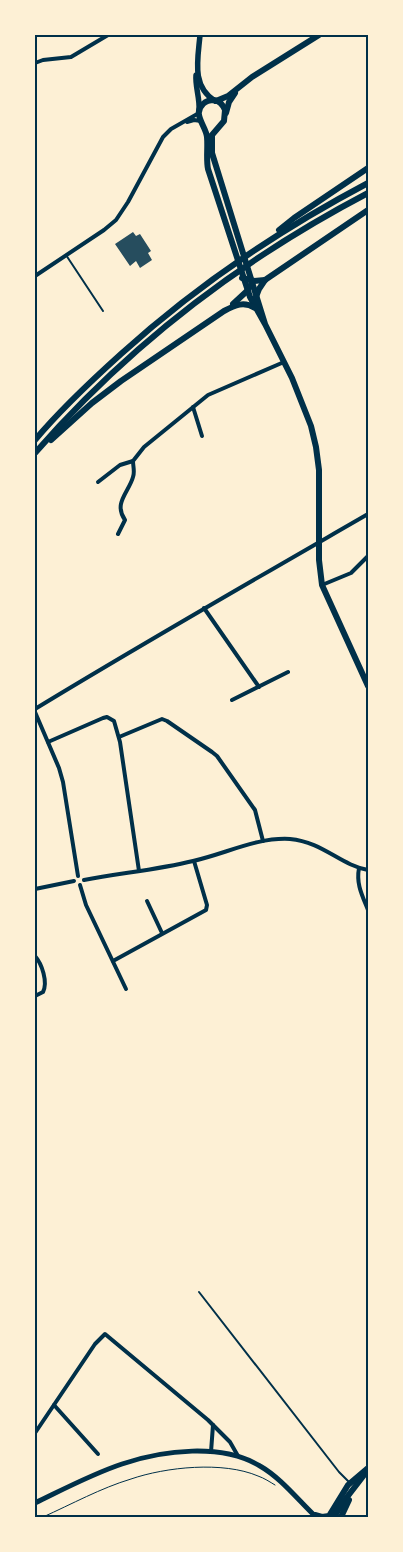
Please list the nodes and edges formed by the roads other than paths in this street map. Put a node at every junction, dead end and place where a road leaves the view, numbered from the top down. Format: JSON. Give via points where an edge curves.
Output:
{"nodes":[{"id":1,"x":108,"y":35,"type":"edge"},
{"id":2,"x":200,"y":35,"type":"edge"},
{"id":3,"x":319,"y":35,"type":"edge"},
{"id":4,"x":35,"y":63,"type":"edge"},
{"id":5,"x":198,"y":63,"type":"junction"},
{"id":6,"x":243,"y":84,"type":"junction"},
{"id":7,"x":216,"y":101,"type":"junction"},
{"id":8,"x":199,"y":112,"type":"junction"},
{"id":9,"x":226,"y":114,"type":"junction"},
{"id":10,"x":202,"y":122,"type":"junction"},
{"id":11,"x":178,"y":125,"type":"junction"},
{"id":12,"x":220,"y":125,"type":"junction"},
{"id":13,"x":368,"y":168,"type":"edge"},
{"id":14,"x":368,"y":183,"type":"edge"},
{"id":15,"x":368,"y":193,"type":"edge"},
{"id":16,"x":368,"y":210,"type":"edge"},
{"id":17,"x":268,"y":241,"type":"junction"},
{"id":18,"x":66,"y":255,"type":"junction"},
{"id":19,"x":35,"y":276,"type":"edge"},
{"id":20,"x":242,"y":278,"type":"junction"},
{"id":21,"x":265,"y":280,"type":"junction"},
{"id":22,"x":252,"y":282,"type":"junction"},
{"id":23,"x":247,"y":291,"type":"junction"},
{"id":24,"x":256,"y":297,"type":"junction"},
{"id":25,"x":255,"y":308,"type":"junction"},
{"id":26,"x":103,"y":311,"type":"dead end"},
{"id":27,"x":224,"y":311,"type":"junction"},
{"id":28,"x":265,"y":324,"type":"junction"},
{"id":29,"x":284,"y":362,"type":"junction"},
{"id":30,"x":193,"y":407,"type":"junction"},
{"id":31,"x":202,"y":436,"type":"dead end"},
{"id":32,"x":35,"y":440,"type":"edge"},
{"id":33,"x":37,"y":451,"type":"edge"},
{"id":34,"x":133,"y":461,"type":"junction"},
{"id":35,"x":98,"y":482,"type":"dead end"},
{"id":36,"x":368,"y":514,"type":"edge"},
{"id":37,"x":118,"y":534,"type":"dead end"},
{"id":38,"x":320,"y":543,"type":"junction"},
{"id":39,"x":368,"y":556,"type":"edge"},
{"id":40,"x":363,"y":562,"type":"junction"},
{"id":41,"x":368,"y":567,"type":"edge"},
{"id":42,"x":322,"y":585,"type":"junction"},
{"id":43,"x":204,"y":608,"type":"junction"},
{"id":44,"x":288,"y":672,"type":"dead end"},
{"id":45,"x":368,"y":686,"type":"edge"},
{"id":46,"x":259,"y":687,"type":"junction"},
{"id":47,"x":232,"y":700,"type":"dead end"},
{"id":48,"x":35,"y":710,"type":"edge"},
{"id":49,"x":119,"y":737,"type":"junction"},
{"id":50,"x":48,"y":742,"type":"junction"},
{"id":51,"x":263,"y":841,"type":"junction"},
{"id":52,"x":194,"y":861,"type":"junction"},
{"id":53,"x":359,"y":868,"type":"junction"},
{"id":54,"x":368,"y":870,"type":"edge"},
{"id":55,"x":139,"y":872,"type":"junction"},
{"id":56,"x":78,"y":876,"type":"junction"},
{"id":57,"x":84,"y":880,"type":"junction"},
{"id":58,"x":74,"y":881,"type":"junction"},
{"id":59,"x":80,"y":885,"type":"junction"},
{"id":60,"x":35,"y":889,"type":"edge"},
{"id":61,"x":147,"y":901,"type":"dead end"},
{"id":62,"x":368,"y":910,"type":"edge"},
{"id":63,"x":162,"y":932,"type":"junction"},
{"id":64,"x":35,"y":956,"type":"edge"},
{"id":65,"x":113,"y":960,"type":"junction"},
{"id":66,"x":126,"y":989,"type":"dead end"},
{"id":67,"x":35,"y":996,"type":"edge"},
{"id":68,"x":199,"y":1292,"type":"dead end"},
{"id":69,"x":54,"y":1405,"type":"junction"},
{"id":70,"x":213,"y":1425,"type":"junction"},
{"id":71,"x":35,"y":1433,"type":"edge"},
{"id":72,"x":211,"y":1452,"type":"junction"},
{"id":73,"x":98,"y":1454,"type":"dead end"},
{"id":74,"x":238,"y":1456,"type":"junction"},
{"id":75,"x":368,"y":1470,"type":"edge"},
{"id":76,"x":352,"y":1485,"type":"junction"},
{"id":77,"x":35,"y":1502,"type":"edge"},
{"id":78,"x":316,"y":1516,"type":"edge"},
{"id":79,"x":333,"y":1517,"type":"edge"},
{"id":80,"x":340,"y":1517,"type":"edge"}],
"edges":[{"from":1,"to":4,"type":"street","via":[[71,57]]},
{"from":2,"to":5,"type":"main road"},
{"from":3,"to":6,"type":"main road"},
{"from":5,"to":7,"type":"main road","via":[[201,87]]},
{"from":5,"to":8,"type":"main road"},
{"from":6,"to":7,"type":"main road"},
{"from":6,"to":9,"type":"main road","via":[[231,100]]},
{"from":7,"to":8,"type":"main road","via":[[205,102]]},
{"from":7,"to":9,"type":"main road","via":[[224,107]]},
{"from":8,"to":10,"type":"main road"},
{"from":8,"to":11,"type":"street"},
{"from":9,"to":12,"type":"main road"},
{"from":10,"to":11,"type":"street","via":[[191,120]]},
{"from":10,"to":12,"type":"main road","via":[[209,127]]},
{"from":10,"to":20,"type":"main road","via":[[207,135],[208,170]]},
{"from":11,"to":18,"type":"street","via":[[160,141],[116,220]]},
{"from":12,"to":22,"type":"main road","via":[[211,138],[212,153]]},
{"from":13,"to":17,"type":"main road","via":[[294,218]]},
{"from":14,"to":17,"type":"main road"},
{"from":15,"to":33,"type":"main road","via":[[257,258],[183,312],[79,405]]},
{"from":16,"to":21,"type":"main road"},
{"from":17,"to":32,"type":"main road","via":[[172,309],[131,344]]},
{"from":18,"to":19,"type":"street"},
{"from":18,"to":26,"type":"lane"},
{"from":20,"to":22,"type":"main road"},
{"from":20,"to":23,"type":"main road"},
{"from":21,"to":22,"type":"main road"},
{"from":21,"to":24,"type":"main road"},
{"from":22,"to":23,"type":"main road"},
{"from":22,"to":24,"type":"main road"},
{"from":23,"to":25,"type":"main road"},
{"from":23,"to":27,"type":"main road"},
{"from":24,"to":28,"type":"main road"},
{"from":25,"to":27,"type":"main road","via":[[244,304]]},
{"from":25,"to":28,"type":"main road"},
{"from":27,"to":33,"type":"main road","via":[[121,381]]},
{"from":28,"to":29,"type":"main road"},
{"from":29,"to":30,"type":"street","via":[[208,395]]},
{"from":29,"to":38,"type":"main road","via":[[301,397],[315,441],[320,481]]},
{"from":30,"to":31,"type":"street"},
{"from":30,"to":34,"type":"street","via":[[144,447]]},
{"from":34,"to":35,"type":"street","via":[[120,465]]},
{"from":34,"to":37,"type":"street","via":[[134,475],[120,501],[125,520]]},
{"from":36,"to":38,"type":"street"},
{"from":38,"to":42,"type":"main road"},
{"from":38,"to":43,"type":"street"},
{"from":39,"to":40,"type":"street"},
{"from":40,"to":41,"type":"street"},
{"from":40,"to":42,"type":"street","via":[[348,575]]},
{"from":42,"to":45,"type":"main road"},
{"from":43,"to":46,"type":"street"},
{"from":43,"to":48,"type":"street"},
{"from":44,"to":46,"type":"street"},
{"from":46,"to":47,"type":"street"},
{"from":48,"to":50,"type":"street"},
{"from":49,"to":50,"type":"street","via":[[114,721],[108,717]]},
{"from":49,"to":51,"type":"street","via":[[162,719],[215,754],[255,810]]},
{"from":49,"to":55,"type":"street"},
{"from":50,"to":56,"type":"street","via":[[65,789]]},
{"from":51,"to":52,"type":"street"},
{"from":51,"to":53,"type":"street","via":[[286,839],[306,842]]},
{"from":52,"to":55,"type":"street"},
{"from":52,"to":63,"type":"street","via":[[207,908]]},
{"from":53,"to":54,"type":"street"},
{"from":53,"to":62,"type":"street","via":[[358,887]]},
{"from":55,"to":57,"type":"street"},
{"from":56,"to":57,"type":"street"},
{"from":56,"to":58,"type":"street"},
{"from":57,"to":59,"type":"street"},
{"from":58,"to":59,"type":"street"},
{"from":58,"to":60,"type":"street"},
{"from":59,"to":65,"type":"street"},
{"from":61,"to":63,"type":"street"},
{"from":63,"to":65,"type":"street"},
{"from":64,"to":67,"type":"street","via":[[41,965],[45,985],[43,992]]},
{"from":65,"to":66,"type":"street"},
{"from":68,"to":76,"type":"lane"},
{"from":69,"to":70,"type":"street","via":[[105,1334]]},
{"from":69,"to":71,"type":"street"},
{"from":69,"to":73,"type":"street"},
{"from":70,"to":72,"type":"street"},
{"from":70,"to":74,"type":"street"},
{"from":72,"to":74,"type":"street"},
{"from":72,"to":77,"type":"street","via":[[172,1453],[125,1463]]},
{"from":74,"to":78,"type":"street","via":[[271,1473]]},
{"from":75,"to":76,"type":"main road"},
{"from":75,"to":80,"type":"main road"},
{"from":76,"to":78,"type":"main road","via":[[329,1516]]},
{"from":76,"to":79,"type":"main road"}]}
